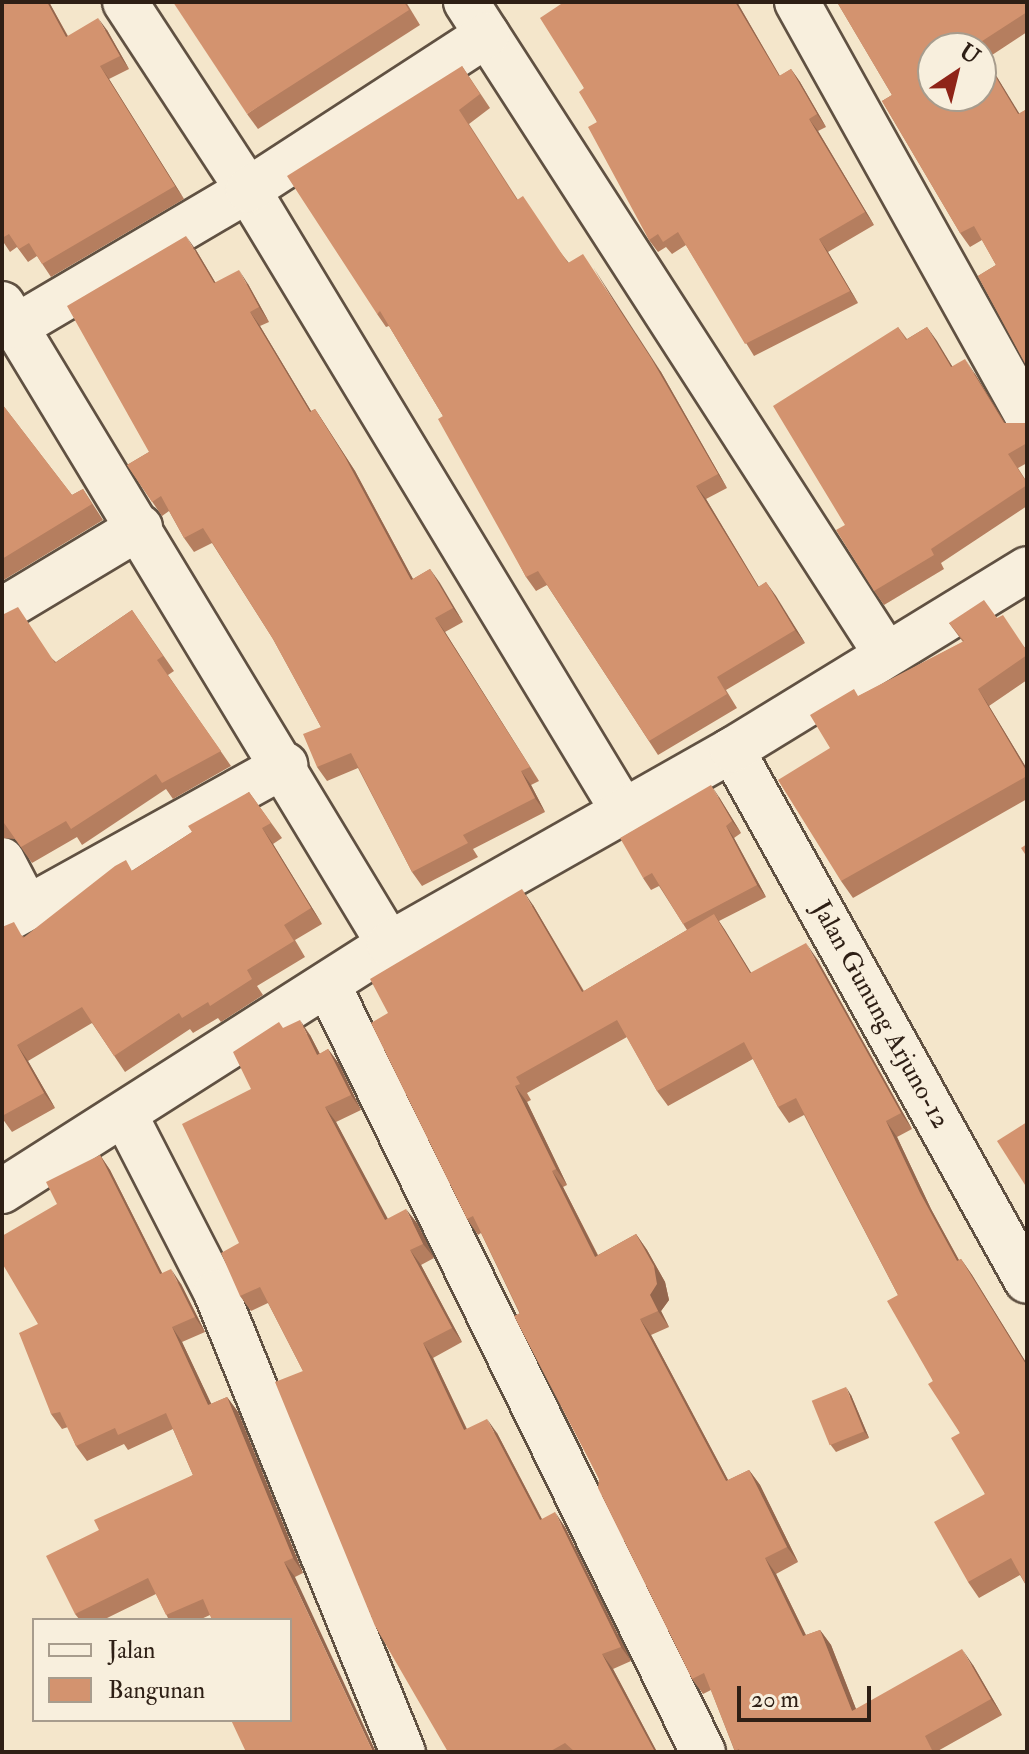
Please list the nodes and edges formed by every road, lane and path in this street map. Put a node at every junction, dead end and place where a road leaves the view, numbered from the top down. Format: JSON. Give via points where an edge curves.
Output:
{"nodes":[{"id":1,"x":125,"y":2,"type":"edge"},
{"id":2,"x":797,"y":2,"type":"edge"},
{"id":3,"x":474,"y":11,"type":"edge"},
{"id":4,"x":248,"y":190,"type":"junction"},
{"id":5,"x":10,"y":315,"type":"edge"},
{"id":6,"x":1027,"y":416,"type":"edge"},
{"id":7,"x":140,"y":527,"type":"junction"},
{"id":8,"x":1022,"y":587,"type":"edge"},
{"id":9,"x":2,"y":610,"type":"edge"},
{"id":10,"x":886,"y":654,"type":"junction"},
{"id":11,"x":732,"y":750,"type":"junction"},
{"id":12,"x":285,"y":765,"type":"junction"},
{"id":13,"x":622,"y":809,"type":"junction"},
{"id":14,"x":2,"y":860,"type":"edge"},
{"id":15,"x":15,"y":915,"type":"edge"},
{"id":16,"x":389,"y":944,"type":"junction"},
{"id":17,"x":328,"y":985,"type":"junction"},
{"id":18,"x":125,"y":1115,"type":"junction"},
{"id":19,"x":5,"y":1182,"type":"edge"},
{"id":20,"x":1027,"y":1281,"type":"edge"},
{"id":21,"x":403,"y":1752,"type":"edge"},
{"id":22,"x":703,"y":1752,"type":"edge"}],
"edges":[{"from":1,"to":4,"type":"street"},
{"from":2,"to":6,"type":"street"},
{"from":3,"to":4,"type":"street"},
{"from":3,"to":10,"type":"street"},
{"from":4,"to":5,"type":"street"},
{"from":4,"to":13,"type":"street"},
{"from":5,"to":7,"type":"street"},
{"from":7,"to":9,"type":"street"},
{"from":7,"to":12,"type":"street"},
{"from":8,"to":10,"type":"street"},
{"from":10,"to":11,"type":"street"},
{"from":11,"to":13,"type":"street"},
{"from":11,"to":20,"type":"street","name":"Jalan Gunung Arjuno-12"},
{"from":12,"to":15,"type":"street"},
{"from":12,"to":16,"type":"street"},
{"from":13,"to":16,"type":"street"},
{"from":14,"to":15,"type":"street"},
{"from":16,"to":17,"type":"street"},
{"from":17,"to":18,"type":"street"},
{"from":17,"to":22,"type":"street"},
{"from":18,"to":19,"type":"street"},
{"from":18,"to":21,"type":"street","via":[[216,1292]]}]}
